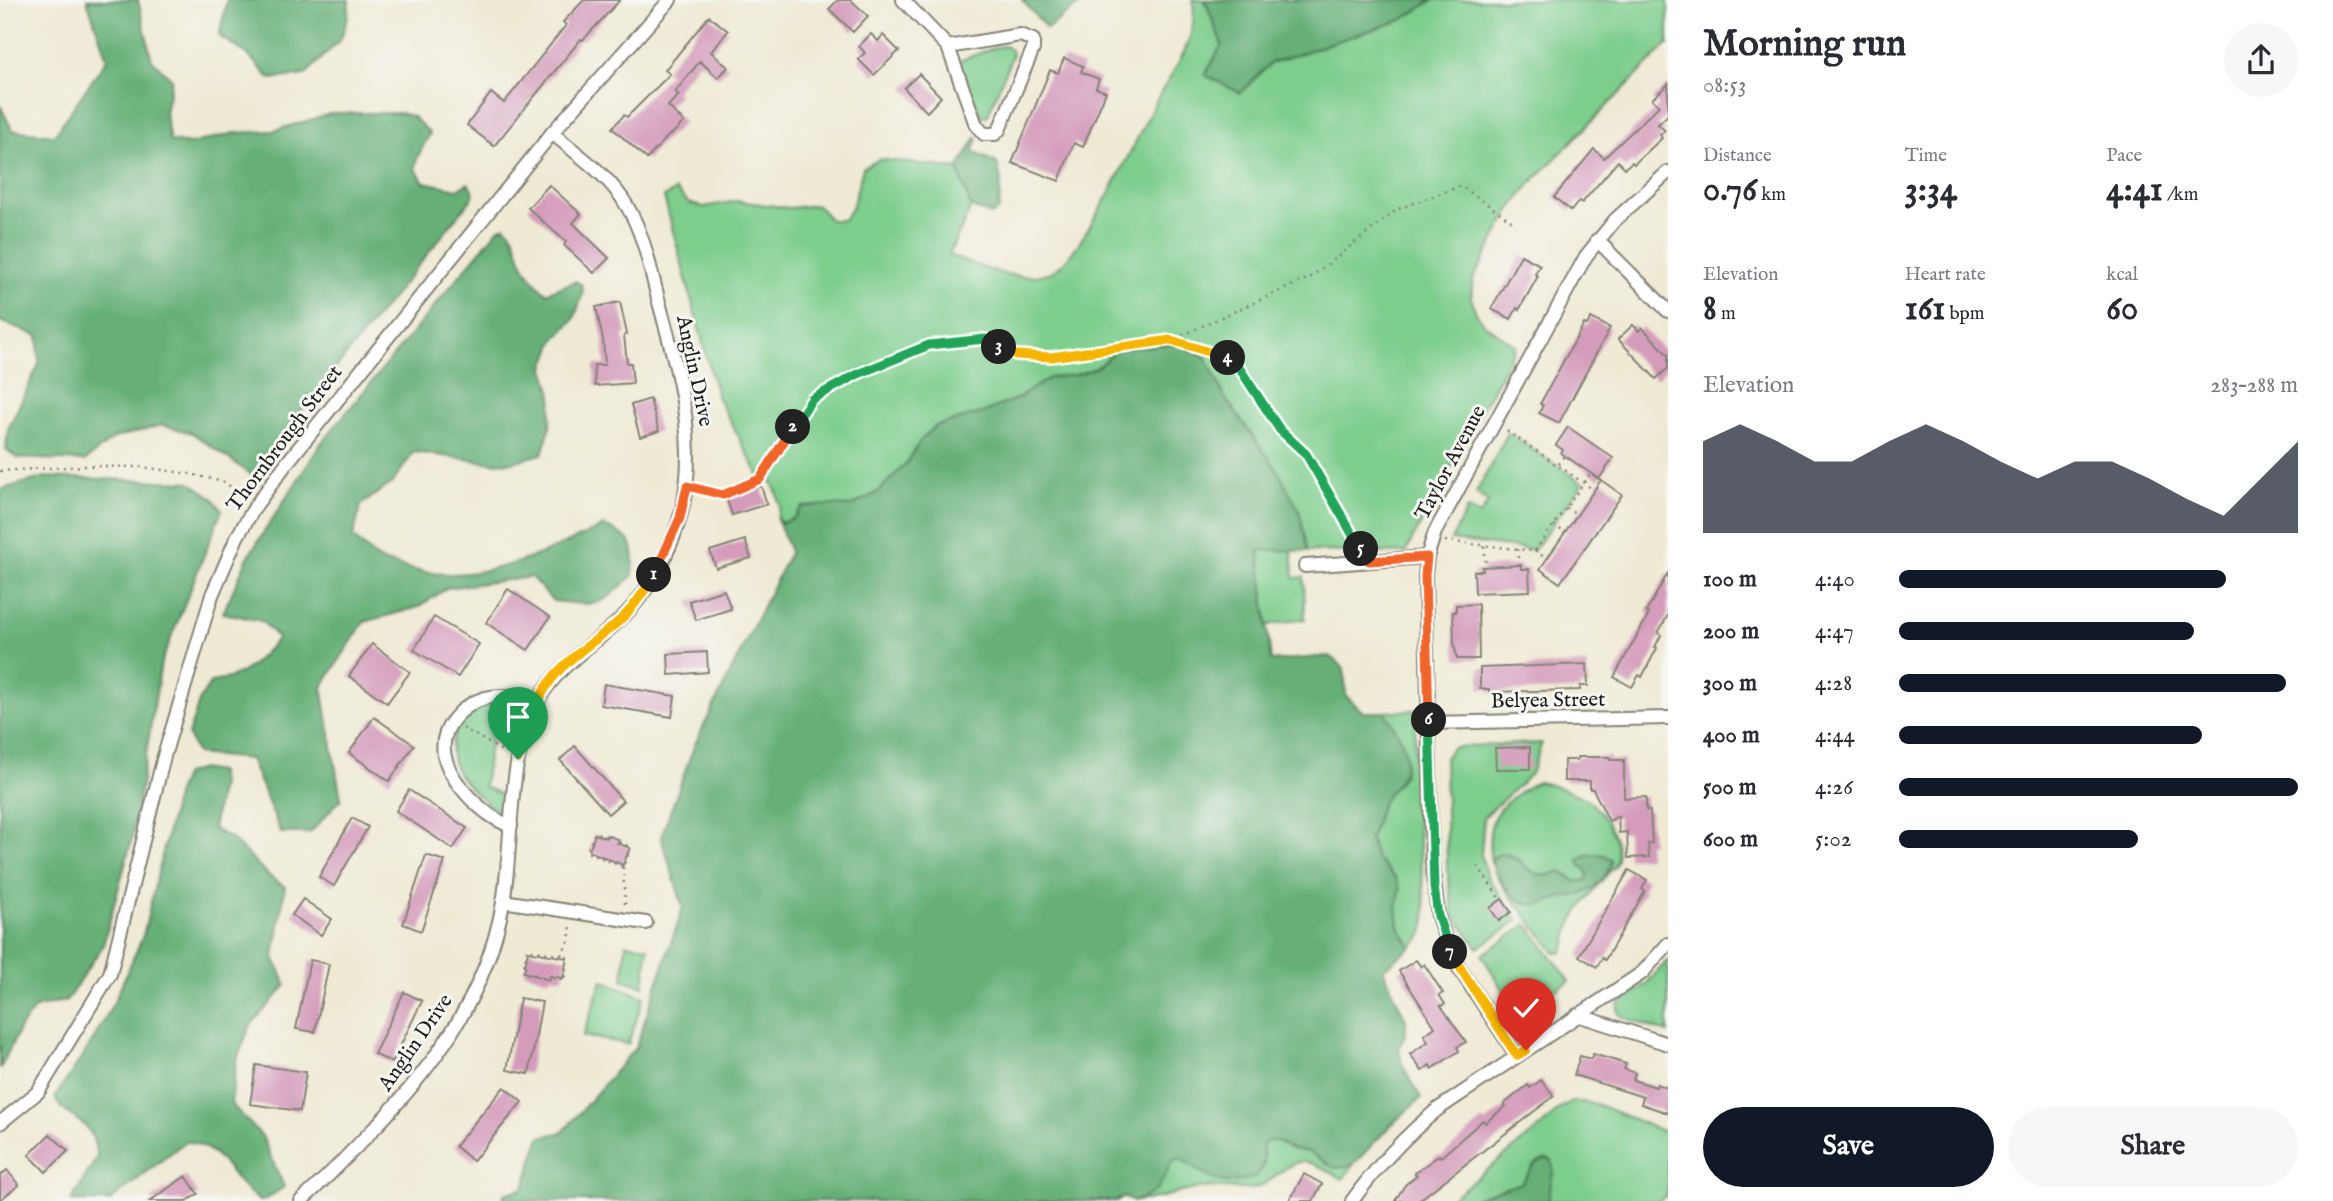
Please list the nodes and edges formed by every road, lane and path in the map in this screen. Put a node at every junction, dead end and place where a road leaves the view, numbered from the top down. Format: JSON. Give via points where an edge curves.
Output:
{"nodes":[{"id":1,"x":670,"y":0,"type":"edge"},
{"id":2,"x":903,"y":0,"type":"edge"},
{"id":3,"x":948,"y":47,"type":"junction"},
{"id":4,"x":552,"y":133,"type":"junction"},
{"id":5,"x":1668,"y":172,"type":"edge"},
{"id":6,"x":1516,"y":224,"type":"dead end"},
{"id":7,"x":1597,"y":240,"type":"junction"},
{"id":8,"x":1668,"y":312,"type":"edge"},
{"id":9,"x":1171,"y":340,"type":"junction"},
{"id":10,"x":1495,"y":422,"type":"junction"},
{"id":11,"x":1564,"y":456,"type":"dead end"},
{"id":12,"x":1558,"y":465,"type":"junction"},
{"id":13,"x":0,"y":471,"type":"edge"},
{"id":14,"x":1590,"y":474,"type":"dead end"},
{"id":15,"x":1584,"y":482,"type":"junction"},
{"id":16,"x":761,"y":485,"type":"dead end"},
{"id":17,"x":687,"y":486,"type":"junction"},
{"id":18,"x":1594,"y":489,"type":"dead end"},
{"id":19,"x":723,"y":495,"type":"junction"},
{"id":20,"x":256,"y":505,"type":"junction"},
{"id":21,"x":1566,"y":508,"type":"junction"},
{"id":22,"x":1577,"y":515,"type":"dead end"},
{"id":23,"x":1554,"y":525,"type":"junction"},
{"id":24,"x":1564,"y":532,"type":"dead end"},
{"id":25,"x":1432,"y":539,"type":"junction"},
{"id":26,"x":1484,"y":545,"type":"junction"},
{"id":27,"x":1518,"y":549,"type":"junction"},
{"id":28,"x":1535,"y":551,"type":"junction"},
{"id":29,"x":1427,"y":557,"type":"junction"},
{"id":30,"x":1546,"y":558,"type":"dead end"},
{"id":31,"x":1369,"y":561,"type":"junction"},
{"id":32,"x":1518,"y":565,"type":"dead end"},
{"id":33,"x":1305,"y":566,"type":"dead end"},
{"id":34,"x":1486,"y":567,"type":"dead end"},
{"id":35,"x":538,"y":700,"type":"junction"},
{"id":36,"x":1668,"y":718,"type":"edge"},
{"id":37,"x":451,"y":721,"type":"junction"},
{"id":38,"x":1429,"y":723,"type":"junction"},
{"id":39,"x":518,"y":759,"type":"junction"},
{"id":40,"x":511,"y":826,"type":"junction"},
{"id":41,"x":606,"y":837,"type":"dead end"},
{"id":42,"x":618,"y":842,"type":"dead end"},
{"id":43,"x":1478,"y":866,"type":"dead end"},
{"id":44,"x":623,"y":867,"type":"junction"},
{"id":45,"x":1499,"y":898,"type":"dead end"},
{"id":46,"x":503,"y":901,"type":"junction"},
{"id":47,"x":573,"y":912,"type":"junction"},
{"id":48,"x":625,"y":920,"type":"junction"},
{"id":49,"x":646,"y":923,"type":"dead end"},
{"id":50,"x":1668,"y":944,"type":"edge"},
{"id":51,"x":561,"y":955,"type":"junction"},
{"id":52,"x":536,"y":975,"type":"dead end"},
{"id":53,"x":549,"y":978,"type":"dead end"},
{"id":54,"x":1577,"y":1015,"type":"junction"},
{"id":55,"x":1668,"y":1044,"type":"edge"},
{"id":56,"x":1517,"y":1056,"type":"junction"},
{"id":57,"x":0,"y":1123,"type":"edge"},
{"id":58,"x":301,"y":1201,"type":"edge"},
{"id":59,"x":1352,"y":1201,"type":"edge"}],
"edges":[{"from":1,"to":4,"type":"street","name":"Thornbrough Street"},
{"from":2,"to":3,"type":"street"},
{"from":3,"to":3,"type":"street","via":[[976,125],[984,134],[995,134],[1033,40],[1020,35]]},
{"from":4,"to":17,"type":"street","name":"Anglin Drive","via":[[618,193],[635,221],[688,425]]},
{"from":4,"to":20,"type":"street","name":"Thornbrough Street"},
{"from":5,"to":7,"type":"street","name":"Taylor Avenue"},
{"from":6,"to":9,"type":"path","via":[[1461,186],[1398,209],[1311,277]]},
{"from":7,"to":8,"type":"street"},
{"from":7,"to":10,"type":"street","name":"Taylor Avenue"},
{"from":9,"to":19,"type":"path","via":[[1051,357],[1016,355],[985,339],[929,345],[812,399],[760,479]]},
{"from":9,"to":31,"type":"path","via":[[1234,360],[1280,430],[1306,454]]},
{"from":10,"to":12,"type":"path"},
{"from":10,"to":25,"type":"street","name":"Taylor Avenue"},
{"from":11,"to":12,"type":"path"},
{"from":12,"to":15,"type":"path"},
{"from":13,"to":20,"type":"path","via":[[154,469],[223,482]]},
{"from":14,"to":15,"type":"path"},
{"from":15,"to":18,"type":"path"},
{"from":15,"to":21,"type":"path"},
{"from":16,"to":19,"type":"path"},
{"from":17,"to":19,"type":"path"},
{"from":17,"to":35,"type":"street","name":"Anglin Drive","via":[[670,544],[645,591],[620,620],[564,666]]},
{"from":20,"to":57,"type":"street","name":"Thornbrough Street","via":[[212,595],[164,756],[110,974],[38,1092]]},
{"from":21,"to":22,"type":"path"},
{"from":21,"to":23,"type":"path"},
{"from":23,"to":24,"type":"path"},
{"from":23,"to":28,"type":"path"},
{"from":25,"to":26,"type":"path"},
{"from":25,"to":29,"type":"street","name":"Taylor Avenue"},
{"from":26,"to":27,"type":"path"},
{"from":26,"to":34,"type":"path"},
{"from":27,"to":28,"type":"path"},
{"from":27,"to":32,"type":"path"},
{"from":28,"to":30,"type":"path"},
{"from":29,"to":31,"type":"street"},
{"from":29,"to":38,"type":"street","name":"Taylor Avenue"},
{"from":31,"to":33,"type":"street"},
{"from":35,"to":37,"type":"street","via":[[516,696],[483,699]]},
{"from":35,"to":39,"type":"street","name":"Anglin Drive"},
{"from":36,"to":38,"type":"street","name":"Belyea Street"},
{"from":37,"to":39,"type":"path"},
{"from":37,"to":40,"type":"street","via":[[443,748],[455,782],[495,820]]},
{"from":38,"to":56,"type":"street","name":"Taylor Avenue","via":[[1438,916],[1459,968]]},
{"from":39,"to":40,"type":"street","name":"Anglin Drive"},
{"from":40,"to":46,"type":"street","name":"Anglin Drive"},
{"from":41,"to":44,"type":"path","via":[[595,832],[587,852]]},
{"from":42,"to":44,"type":"path","via":[[631,847]]},
{"from":43,"to":45,"type":"path"},
{"from":44,"to":48,"type":"path"},
{"from":46,"to":47,"type":"street"},
{"from":46,"to":58,"type":"street","name":"Anglin Drive","via":[[479,982],[450,1036],[406,1096]]},
{"from":47,"to":48,"type":"street"},
{"from":47,"to":51,"type":"path","via":[[569,941]]},
{"from":48,"to":49,"type":"street"},
{"from":50,"to":54,"type":"street","via":[[1642,973]]},
{"from":51,"to":52,"type":"path","via":[[527,949],[523,973]]},
{"from":51,"to":53,"type":"path","via":[[568,957],[564,980]]},
{"from":54,"to":55,"type":"street"},
{"from":54,"to":56,"type":"street"},
{"from":56,"to":59,"type":"street","via":[[1419,1125],[1385,1157]]}]}
